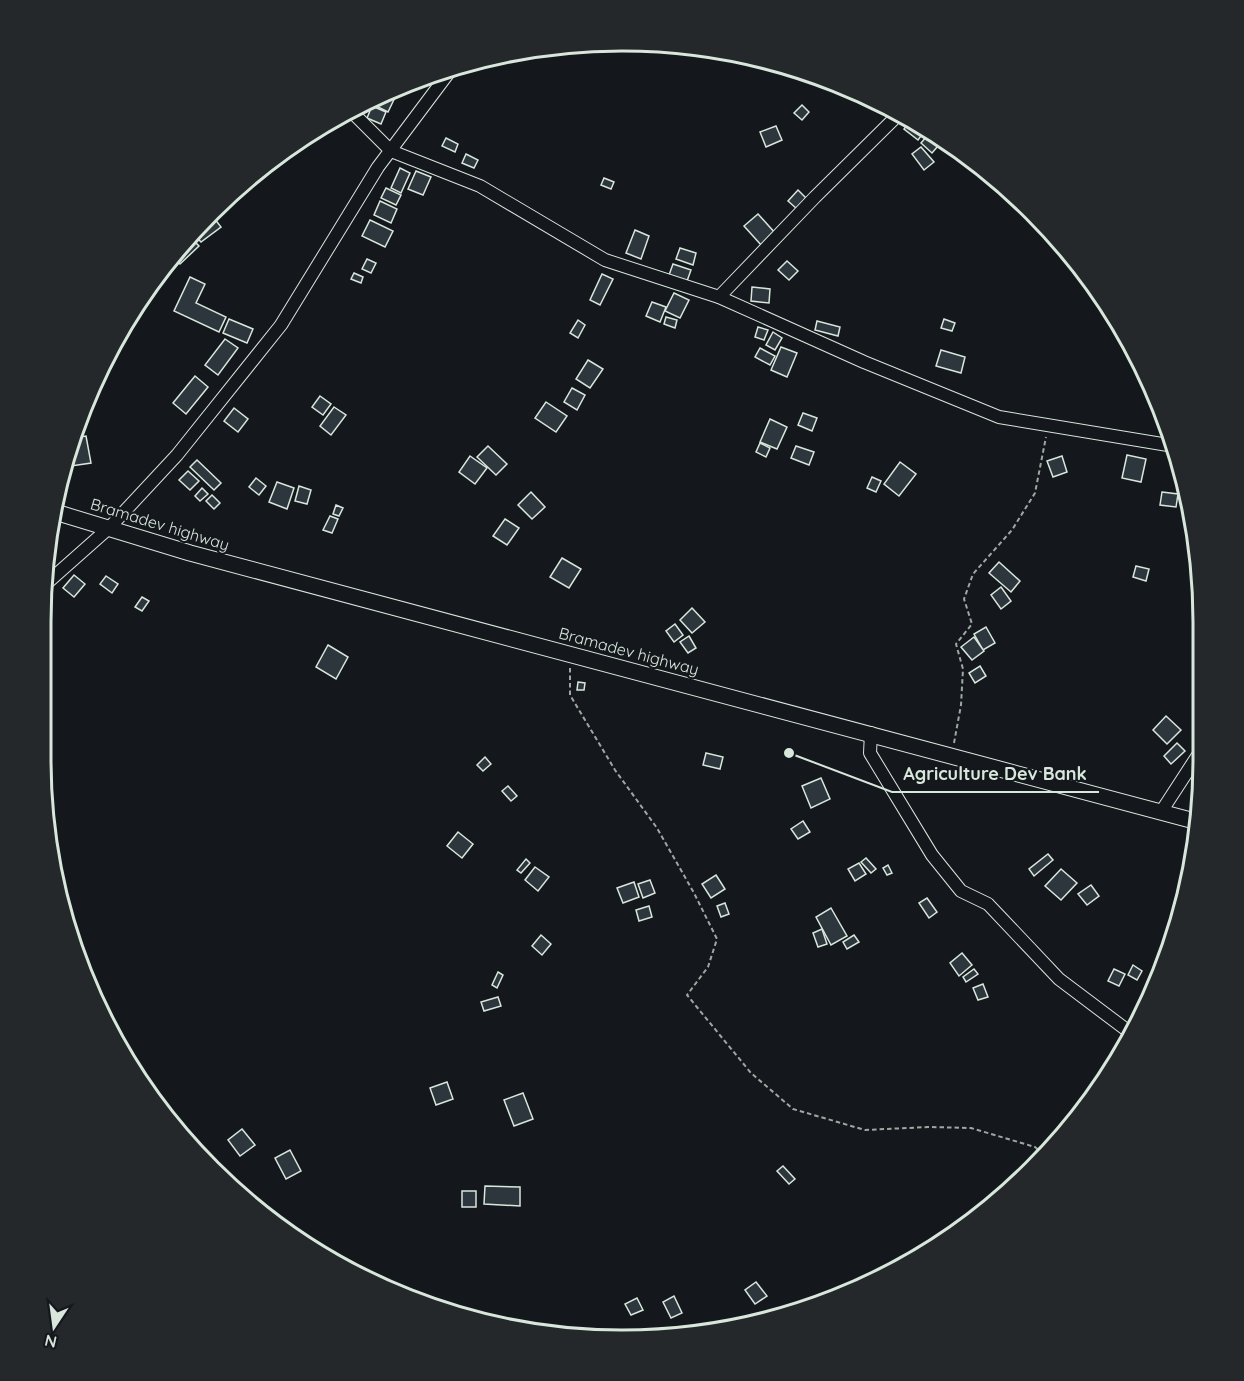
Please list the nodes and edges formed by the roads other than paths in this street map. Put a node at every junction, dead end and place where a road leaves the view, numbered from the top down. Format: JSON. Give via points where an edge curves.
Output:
{"nodes":[{"id":1,"x":444,"y":79,"type":"edge"},
{"id":2,"x":356,"y":117,"type":"edge"},
{"id":3,"x":893,"y":119,"type":"edge"},
{"id":4,"x":390,"y":151,"type":"junction"},
{"id":5,"x":720,"y":297,"type":"junction"},
{"id":6,"x":1165,"y":445,"type":"edge"},
{"id":7,"x":62,"y":514,"type":"edge"},
{"id":8,"x":110,"y":527,"type":"junction"},
{"id":9,"x":53,"y":578,"type":"edge"},
{"id":10,"x":871,"y":733,"type":"junction"},
{"id":11,"x":1193,"y":762,"type":"edge"},
{"id":12,"x":1161,"y":812,"type":"junction"},
{"id":13,"x":1190,"y":820,"type":"edge"},
{"id":14,"x":1125,"y":1029,"type":"edge"}],
"edges":[{"from":1,"to":4,"type":"street"},
{"from":2,"to":4,"type":"street"},
{"from":3,"to":5,"type":"street"},
{"from":4,"to":5,"type":"street","via":[[480,186],[605,260]]},
{"from":4,"to":8,"type":"street","via":[[281,325],[177,455]]},
{"from":5,"to":6,"type":"street","via":[[999,417]]},
{"from":7,"to":8,"type":"street","name":"Bramadev highway"},
{"from":8,"to":9,"type":"street"},
{"from":8,"to":10,"type":"street","name":"Bramadev highway","via":[[190,553]]},
{"from":10,"to":12,"type":"street","name":"Bramadev highway"},
{"from":10,"to":14,"type":"street","via":[[870,753],[932,855],[961,891],[988,904],[1059,979]]},
{"from":11,"to":12,"type":"street"},
{"from":12,"to":13,"type":"street","name":"Bramadev highway"}]}
